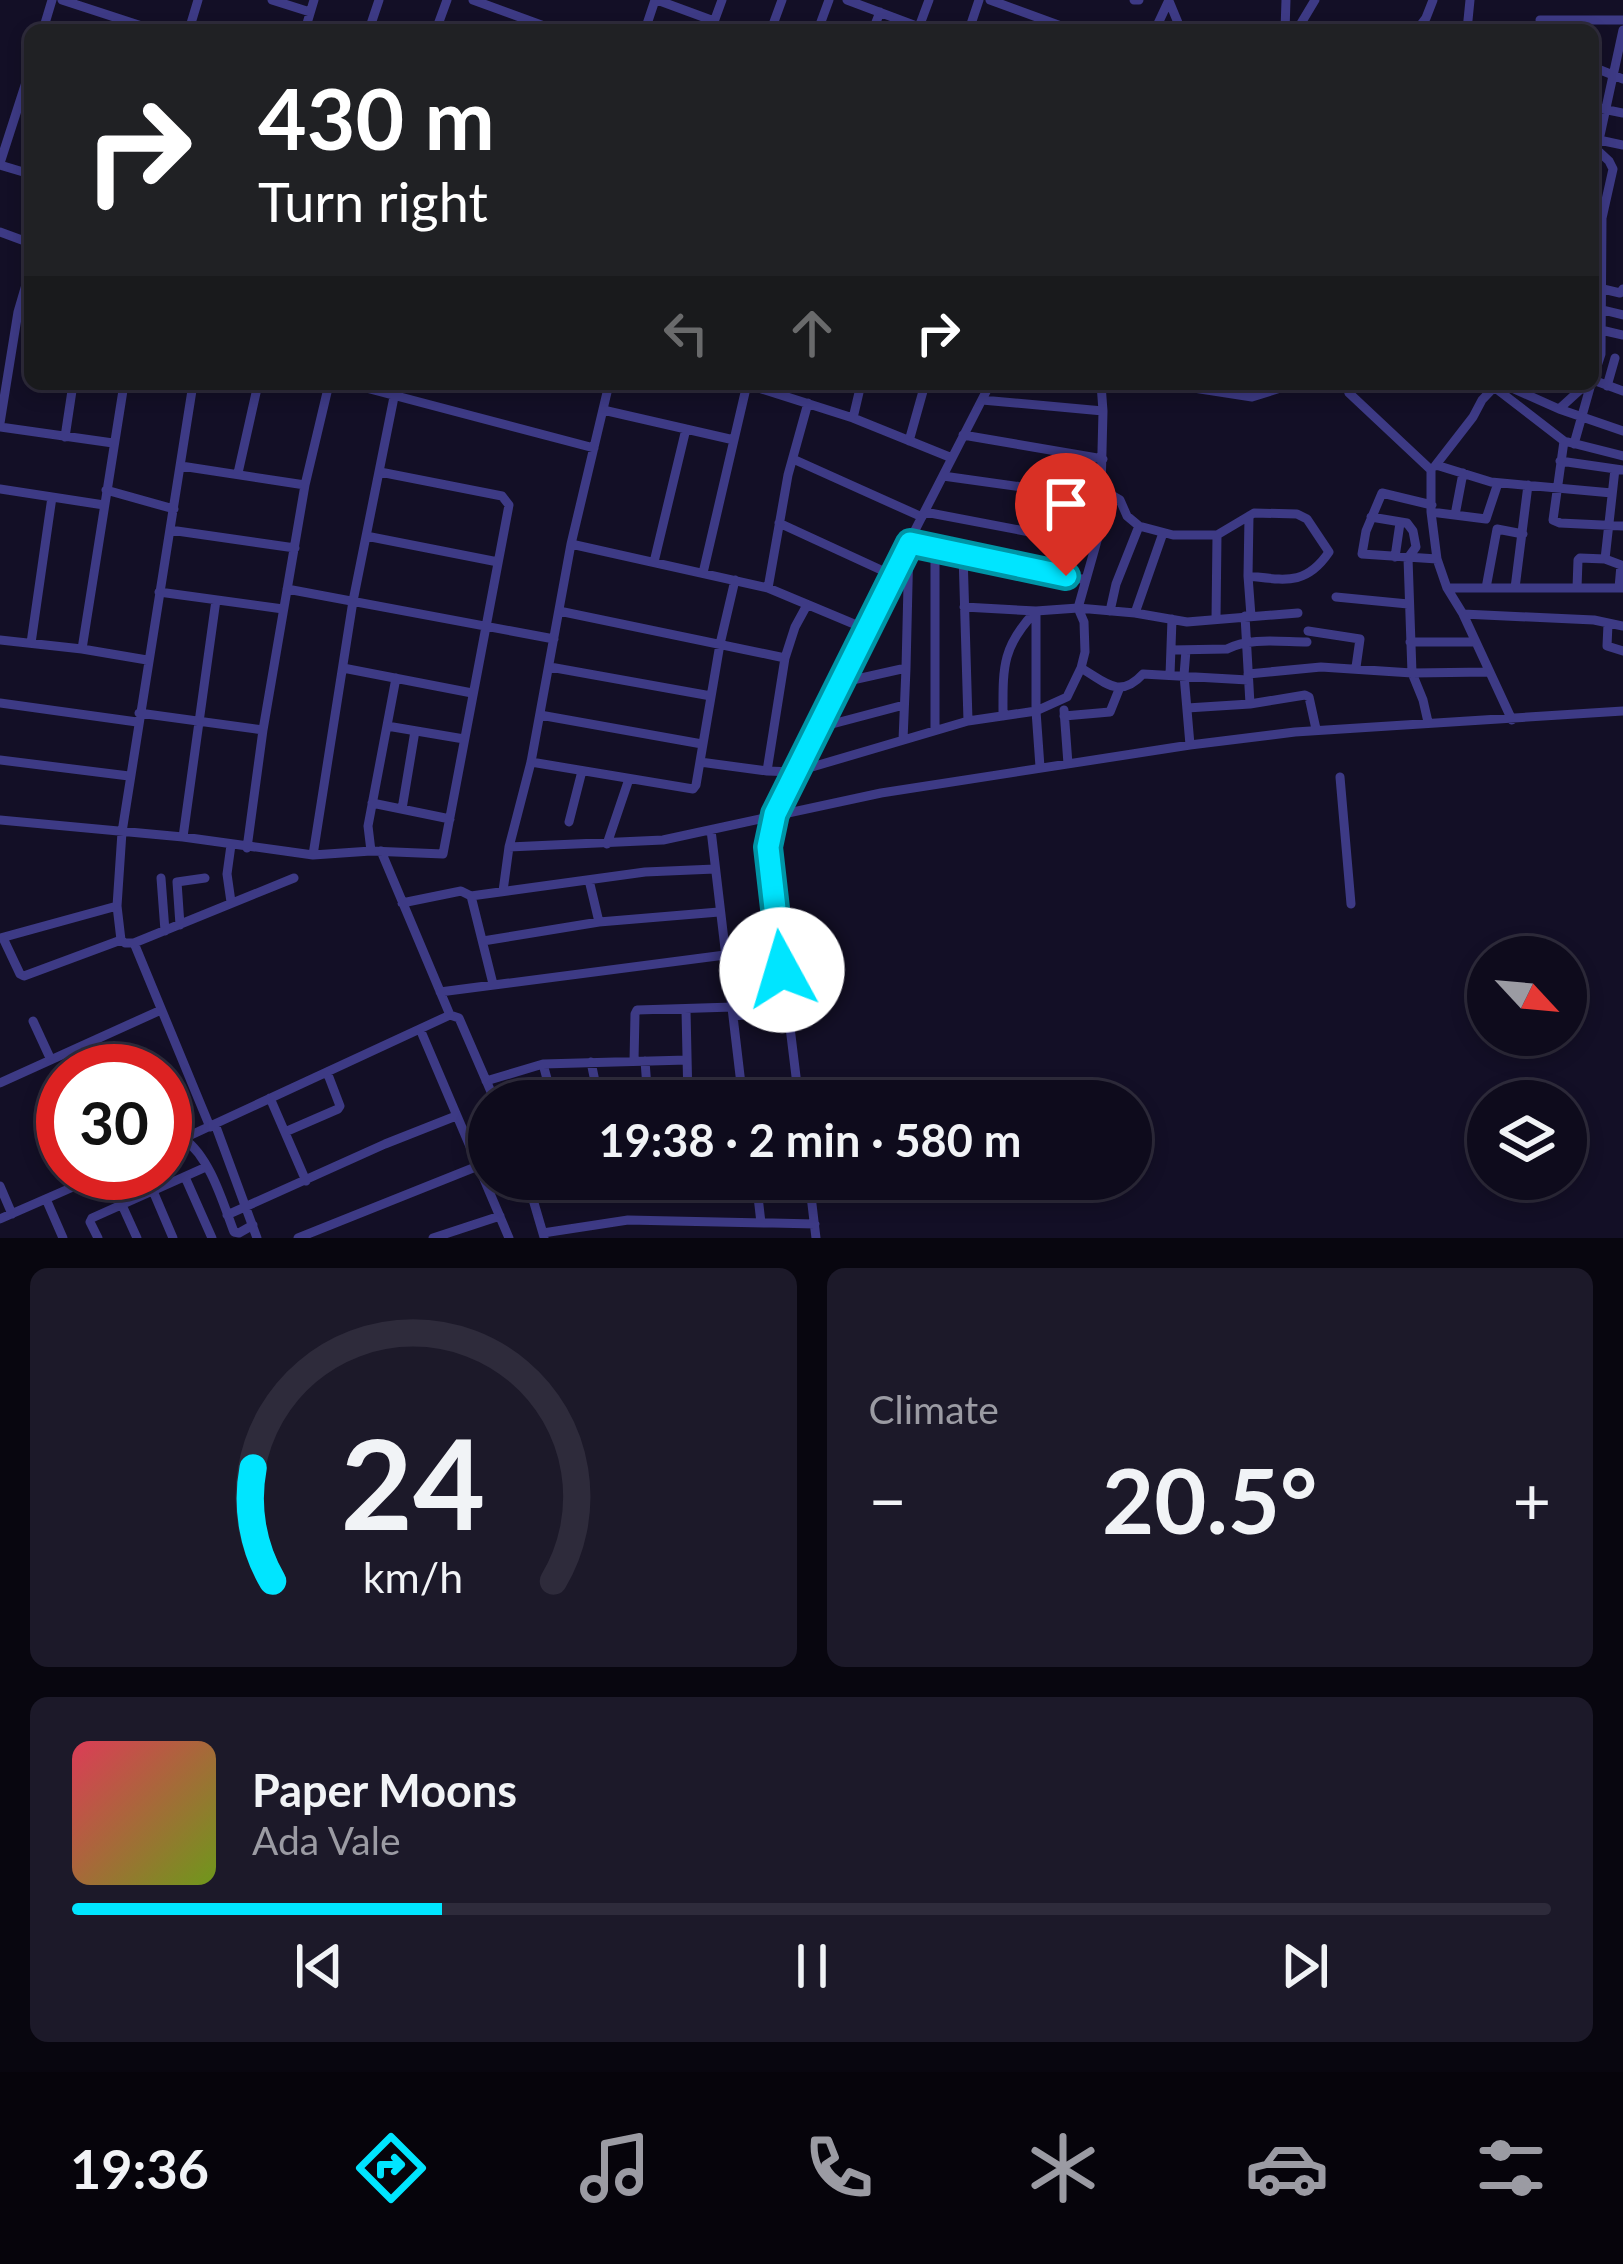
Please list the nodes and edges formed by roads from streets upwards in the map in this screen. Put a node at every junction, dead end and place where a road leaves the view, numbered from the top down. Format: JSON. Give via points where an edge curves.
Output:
{"nodes":[{"id":1,"x":62,"y":0,"type":"edge"},
{"id":2,"x":272,"y":0,"type":"edge"},
{"id":3,"x":472,"y":0,"type":"edge"},
{"id":4,"x":656,"y":0,"type":"edge"},
{"id":5,"x":847,"y":0,"type":"edge"},
{"id":6,"x":990,"y":0,"type":"edge"},
{"id":7,"x":82,"y":3,"type":"edge"},
{"id":8,"x":312,"y":6,"type":"edge"},
{"id":9,"x":880,"y":12,"type":"junction"},
{"id":10,"x":113,"y":17,"type":"junction"},
{"id":11,"x":1540,"y":20,"type":"dead end"},
{"id":12,"x":111,"y":24,"type":"edge"},
{"id":13,"x":135,"y":24,"type":"edge"},
{"id":14,"x":538,"y":24,"type":"edge"},
{"id":15,"x":708,"y":24,"type":"edge"},
{"id":16,"x":875,"y":24,"type":"edge"},
{"id":17,"x":912,"y":24,"type":"edge"},
{"id":18,"x":1056,"y":24,"type":"edge"},
{"id":19,"x":1158,"y":24,"type":"edge"},
{"id":20,"x":1178,"y":24,"type":"edge"},
{"id":21,"x":1580,"y":24,"type":"edge"},
{"id":22,"x":1623,"y":30,"type":"edge"},
{"id":23,"x":1619,"y":77,"type":"edge"},
{"id":24,"x":24,"y":89,"type":"edge"},
{"id":25,"x":1599,"y":108,"type":"edge"},
{"id":26,"x":1606,"y":109,"type":"junction"},
{"id":27,"x":1623,"y":113,"type":"edge"},
{"id":28,"x":1599,"y":135,"type":"edge"},
{"id":29,"x":1599,"y":149,"type":"edge"},
{"id":30,"x":0,"y":164,"type":"edge"},
{"id":31,"x":1623,"y":289,"type":"edge"},
{"id":32,"x":1603,"y":290,"type":"junction"},
{"id":33,"x":24,"y":292,"type":"edge"},
{"id":34,"x":1603,"y":310,"type":"junction"},
{"id":35,"x":0,"y":311,"type":"edge"},
{"id":36,"x":18,"y":312,"type":"junction"},
{"id":37,"x":1623,"y":315,"type":"edge"},
{"id":38,"x":1601,"y":330,"type":"junction"},
{"id":39,"x":1623,"y":335,"type":"edge"},
{"id":40,"x":1599,"y":344,"type":"edge"},
{"id":41,"x":1619,"y":359,"type":"edge"},
{"id":42,"x":3,"y":375,"type":"edge"},
{"id":43,"x":1599,"y":384,"type":"edge"},
{"id":44,"x":1607,"y":386,"type":"junction"},
{"id":45,"x":72,"y":390,"type":"edge"},
{"id":46,"x":123,"y":390,"type":"edge"},
{"id":47,"x":192,"y":390,"type":"edge"},
{"id":48,"x":257,"y":390,"type":"edge"},
{"id":49,"x":328,"y":390,"type":"edge"},
{"id":50,"x":371,"y":390,"type":"edge"},
{"id":51,"x":608,"y":390,"type":"edge"},
{"id":52,"x":745,"y":390,"type":"edge"},
{"id":53,"x":766,"y":390,"type":"edge"},
{"id":54,"x":860,"y":390,"type":"edge"},
{"id":55,"x":923,"y":390,"type":"edge"},
{"id":56,"x":987,"y":390,"type":"edge"},
{"id":57,"x":1101,"y":390,"type":"edge"},
{"id":58,"x":1207,"y":390,"type":"edge"},
{"id":59,"x":1274,"y":390,"type":"edge"},
{"id":60,"x":1350,"y":390,"type":"edge"},
{"id":61,"x":1494,"y":390,"type":"edge"},
{"id":62,"x":1504,"y":390,"type":"edge"},
{"id":63,"x":1511,"y":390,"type":"edge"},
{"id":64,"x":1579,"y":390,"type":"edge"},
{"id":65,"x":1589,"y":390,"type":"edge"},
{"id":66,"x":1623,"y":391,"type":"edge"},
{"id":67,"x":394,"y":397,"type":"junction"},
{"id":68,"x":982,"y":400,"type":"junction"},
{"id":69,"x":808,"y":403,"type":"junction"},
{"id":70,"x":1559,"y":409,"type":"junction"},
{"id":71,"x":603,"y":410,"type":"junction"},
{"id":72,"x":1103,"y":411,"type":"junction"},
{"id":73,"x":1581,"y":416,"type":"junction"},
{"id":74,"x":853,"y":418,"type":"junction"},
{"id":75,"x":0,"y":425,"type":"edge"},
{"id":76,"x":686,"y":429,"type":"junction"},
{"id":77,"x":1623,"y":431,"type":"edge"},
{"id":78,"x":964,"y":435,"type":"junction"},
{"id":79,"x":65,"y":437,"type":"junction"},
{"id":80,"x":734,"y":440,"type":"junction"},
{"id":81,"x":909,"y":441,"type":"junction"},
{"id":82,"x":113,"y":443,"type":"junction"},
{"id":83,"x":1569,"y":443,"type":"junction"},
{"id":84,"x":595,"y":448,"type":"junction"},
{"id":85,"x":1623,"y":456,"type":"edge"},
{"id":86,"x":952,"y":458,"type":"junction"},
{"id":87,"x":793,"y":459,"type":"junction"},
{"id":88,"x":1103,"y":459,"type":"junction"},
{"id":89,"x":1560,"y":460,"type":"junction"},
{"id":90,"x":181,"y":466,"type":"junction"},
{"id":91,"x":1434,"y":468,"type":"junction"},
{"id":92,"x":1619,"y":470,"type":"edge"},
{"id":93,"x":380,"y":472,"type":"junction"},
{"id":94,"x":238,"y":473,"type":"junction"},
{"id":95,"x":1463,"y":473,"type":"junction"},
{"id":96,"x":943,"y":476,"type":"junction"},
{"id":97,"x":1498,"y":483,"type":"junction"},
{"id":98,"x":305,"y":485,"type":"junction"},
{"id":99,"x":1528,"y":485,"type":"junction"},
{"id":100,"x":1557,"y":488,"type":"junction"},
{"id":101,"x":0,"y":489,"type":"edge"},
{"id":102,"x":106,"y":490,"type":"junction"},
{"id":103,"x":1101,"y":493,"type":"junction"},
{"id":104,"x":1612,"y":493,"type":"junction"},
{"id":105,"x":1080,"y":495,"type":"junction"},
{"id":106,"x":52,"y":497,"type":"junction"},
{"id":107,"x":104,"y":505,"type":"junction"},
{"id":108,"x":173,"y":508,"type":"junction"},
{"id":109,"x":1432,"y":509,"type":"junction"},
{"id":110,"x":924,"y":514,"type":"junction"},
{"id":111,"x":1455,"y":514,"type":"junction"},
{"id":112,"x":1250,"y":516,"type":"junction"},
{"id":113,"x":1371,"y":518,"type":"junction"},
{"id":114,"x":779,"y":523,"type":"junction"},
{"id":115,"x":1400,"y":523,"type":"junction"},
{"id":116,"x":1609,"y":524,"type":"junction"},
{"id":117,"x":1139,"y":526,"type":"junction"},
{"id":118,"x":1623,"y":526,"type":"edge"},
{"id":119,"x":170,"y":530,"type":"junction"},
{"id":120,"x":1163,"y":533,"type":"junction"},
{"id":121,"x":1523,"y":534,"type":"junction"},
{"id":122,"x":1217,"y":535,"type":"junction"},
{"id":123,"x":366,"y":536,"type":"junction"},
{"id":124,"x":1072,"y":540,"type":"junction"},
{"id":125,"x":910,"y":543,"type":"junction"},
{"id":126,"x":571,"y":544,"type":"junction"},
{"id":127,"x":295,"y":548,"type":"junction"},
{"id":128,"x":934,"y":548,"type":"junction"},
{"id":129,"x":963,"y":554,"type":"junction"},
{"id":130,"x":1396,"y":557,"type":"junction"},
{"id":131,"x":1408,"y":558,"type":"junction"},
{"id":132,"x":1605,"y":559,"type":"junction"},
{"id":133,"x":1437,"y":560,"type":"junction"},
{"id":134,"x":498,"y":562,"type":"junction"},
{"id":135,"x":654,"y":562,"type":"junction"},
{"id":136,"x":703,"y":573,"type":"junction"},
{"id":137,"x":892,"y":575,"type":"junction"},
{"id":138,"x":1066,"y":576,"type":"junction"},
{"id":139,"x":1248,"y":576,"type":"junction"},
{"id":140,"x":735,"y":580,"type":"junction"},
{"id":141,"x":1086,"y":580,"type":"junction"},
{"id":142,"x":768,"y":588,"type":"junction"},
{"id":143,"x":1448,"y":588,"type":"junction"},
{"id":144,"x":1486,"y":588,"type":"junction"},
{"id":145,"x":1515,"y":588,"type":"junction"},
{"id":146,"x":1577,"y":588,"type":"junction"},
{"id":147,"x":1621,"y":588,"type":"edge"},
{"id":148,"x":287,"y":589,"type":"junction"},
{"id":149,"x":159,"y":592,"type":"junction"},
{"id":150,"x":1336,"y":597,"type":"dead end"},
{"id":151,"x":216,"y":600,"type":"junction"},
{"id":152,"x":353,"y":601,"type":"junction"},
{"id":153,"x":1408,"y":604,"type":"junction"},
{"id":154,"x":807,"y":605,"type":"junction"},
{"id":155,"x":964,"y":607,"type":"junction"},
{"id":156,"x":1078,"y":608,"type":"junction"},
{"id":157,"x":283,"y":609,"type":"junction"},
{"id":158,"x":1110,"y":610,"type":"junction"},
{"id":159,"x":559,"y":611,"type":"junction"},
{"id":160,"x":1036,"y":611,"type":"junction"},
{"id":161,"x":1135,"y":613,"type":"junction"},
{"id":162,"x":1298,"y":613,"type":"dead end"},
{"id":163,"x":1462,"y":614,"type":"junction"},
{"id":164,"x":1248,"y":616,"type":"junction"},
{"id":165,"x":1172,"y":619,"type":"junction"},
{"id":166,"x":1216,"y":619,"type":"junction"},
{"id":167,"x":1608,"y":624,"type":"junction"},
{"id":168,"x":485,"y":626,"type":"junction"},
{"id":169,"x":1623,"y":626,"type":"edge"},
{"id":170,"x":866,"y":629,"type":"junction"},
{"id":171,"x":554,"y":639,"type":"junction"},
{"id":172,"x":1,"y":640,"type":"edge"},
{"id":173,"x":1473,"y":641,"type":"junction"},
{"id":174,"x":1246,"y":642,"type":"junction"},
{"id":175,"x":1410,"y":642,"type":"junction"},
{"id":176,"x":31,"y":643,"type":"junction"},
{"id":177,"x":720,"y":644,"type":"junction"},
{"id":178,"x":82,"y":649,"type":"junction"},
{"id":179,"x":1171,"y":650,"type":"junction"},
{"id":180,"x":1186,"y":650,"type":"junction"},
{"id":181,"x":1623,"y":651,"type":"edge"},
{"id":182,"x":0,"y":657,"type":"edge"},
{"id":183,"x":785,"y":658,"type":"junction"},
{"id":184,"x":147,"y":660,"type":"junction"},
{"id":185,"x":550,"y":667,"type":"junction"},
{"id":186,"x":1356,"y":667,"type":"junction"},
{"id":187,"x":343,"y":668,"type":"junction"},
{"id":188,"x":906,"y":668,"type":"junction"},
{"id":189,"x":1082,"y":668,"type":"junction"},
{"id":190,"x":1488,"y":672,"type":"junction"},
{"id":191,"x":1412,"y":673,"type":"junction"},
{"id":192,"x":1170,"y":675,"type":"junction"},
{"id":193,"x":1184,"y":675,"type":"junction"},
{"id":194,"x":1248,"y":677,"type":"junction"},
{"id":195,"x":396,"y":678,"type":"junction"},
{"id":196,"x":839,"y":683,"type":"junction"},
{"id":197,"x":1120,"y":687,"type":"junction"},
{"id":198,"x":472,"y":693,"type":"junction"},
{"id":199,"x":710,"y":696,"type":"junction"},
{"id":200,"x":1063,"y":699,"type":"junction"},
{"id":201,"x":0,"y":703,"type":"edge"},
{"id":202,"x":904,"y":704,"type":"junction"},
{"id":203,"x":1250,"y":704,"type":"junction"},
{"id":204,"x":1187,"y":707,"type":"junction"},
{"id":205,"x":1036,"y":711,"type":"junction"},
{"id":206,"x":1623,"y":711,"type":"edge"},
{"id":207,"x":539,"y":715,"type":"junction"},
{"id":208,"x":1003,"y":716,"type":"junction"},
{"id":209,"x":1064,"y":716,"type":"junction"},
{"id":210,"x":138,"y":717,"type":"junction"},
{"id":211,"x":1512,"y":720,"type":"junction"},
{"id":212,"x":200,"y":721,"type":"junction"},
{"id":213,"x":968,"y":721,"type":"junction"},
{"id":214,"x":1428,"y":722,"type":"junction"},
{"id":215,"x":387,"y":726,"type":"junction"},
{"id":216,"x":817,"y":728,"type":"junction"},
{"id":217,"x":1316,"y":729,"type":"junction"},
{"id":218,"x":263,"y":730,"type":"junction"},
{"id":219,"x":935,"y":730,"type":"junction"},
{"id":220,"x":416,"y":731,"type":"junction"},
{"id":221,"x":464,"y":740,"type":"junction"},
{"id":222,"x":903,"y":740,"type":"junction"},
{"id":223,"x":702,"y":744,"type":"junction"},
{"id":224,"x":1190,"y":745,"type":"junction"},
{"id":225,"x":0,"y":760,"type":"edge"},
{"id":226,"x":530,"y":762,"type":"junction"},
{"id":227,"x":700,"y":762,"type":"junction"},
{"id":228,"x":1068,"y":764,"type":"junction"},
{"id":229,"x":1040,"y":767,"type":"junction"},
{"id":230,"x":582,"y":771,"type":"junction"},
{"id":231,"x":767,"y":771,"type":"junction"},
{"id":232,"x":795,"y":772,"type":"junction"},
{"id":233,"x":129,"y":776,"type":"junction"},
{"id":234,"x":1340,"y":777,"type":"dead end"},
{"id":235,"x":629,"y":779,"type":"junction"},
{"id":236,"x":372,"y":803,"type":"junction"},
{"id":237,"x":402,"y":809,"type":"junction"},
{"id":238,"x":775,"y":814,"type":"junction"},
{"id":239,"x":450,"y":819,"type":"junction"},
{"id":240,"x":0,"y":820,"type":"edge"},
{"id":241,"x":569,"y":822,"type":"dead end"},
{"id":242,"x":711,"y":830,"type":"junction"},
{"id":243,"x":122,"y":832,"type":"junction"},
{"id":244,"x":183,"y":838,"type":"junction"},
{"id":245,"x":607,"y":844,"type":"junction"},
{"id":246,"x":231,"y":845,"type":"junction"},
{"id":247,"x":509,"y":847,"type":"junction"},
{"id":248,"x":247,"y":848,"type":"junction"},
{"id":249,"x":375,"y":851,"type":"junction"},
{"id":250,"x":313,"y":855,"type":"junction"},
{"id":251,"x":715,"y":869,"type":"junction"},
{"id":252,"x":161,"y":878,"type":"dead end"},
{"id":253,"x":205,"y":878,"type":"dead end"},
{"id":254,"x":293,"y":878,"type":"dead end"},
{"id":255,"x":589,"y":880,"type":"junction"},
{"id":256,"x":503,"y":891,"type":"junction"},
{"id":257,"x":471,"y":896,"type":"junction"},
{"id":258,"x":231,"y":902,"type":"junction"},
{"id":259,"x":402,"y":903,"type":"junction"},
{"id":260,"x":1351,"y":904,"type":"dead end"},
{"id":261,"x":118,"y":905,"type":"junction"},
{"id":262,"x":719,"y":912,"type":"junction"},
{"id":263,"x":598,"y":922,"type":"junction"},
{"id":264,"x":180,"y":925,"type":"junction"},
{"id":265,"x":165,"y":931,"type":"junction"},
{"id":266,"x":2,"y":938,"type":"edge"},
{"id":267,"x":122,"y":940,"type":"junction"},
{"id":268,"x":483,"y":941,"type":"junction"},
{"id":269,"x":134,"y":944,"type":"junction"},
{"id":270,"x":725,"y":955,"type":"junction"},
{"id":271,"x":493,"y":984,"type":"junction"},
{"id":272,"x":440,"y":992,"type":"junction"},
{"id":273,"x":161,"y":1010,"type":"junction"},
{"id":274,"x":686,"y":1010,"type":"junction"},
{"id":275,"x":733,"y":1012,"type":"junction"},
{"id":276,"x":787,"y":1012,"type":"junction"},
{"id":277,"x":450,"y":1015,"type":"junction"},
{"id":278,"x":33,"y":1021,"type":"dead end"},
{"id":279,"x":420,"y":1029,"type":"junction"},
{"id":280,"x":44,"y":1044,"type":"edge"},
{"id":281,"x":86,"y":1044,"type":"edge"},
{"id":282,"x":687,"y":1060,"type":"junction"},
{"id":283,"x":639,"y":1061,"type":"junction"},
{"id":284,"x":591,"y":1063,"type":"junction"},
{"id":285,"x":543,"y":1064,"type":"junction"},
{"id":286,"x":36,"y":1067,"type":"edge"},
{"id":287,"x":327,"y":1072,"type":"junction"},
{"id":288,"x":486,"y":1080,"type":"edge"},
{"id":289,"x":489,"y":1080,"type":"edge"},
{"id":290,"x":547,"y":1080,"type":"edge"},
{"id":291,"x":594,"y":1080,"type":"edge"},
{"id":292,"x":643,"y":1080,"type":"edge"},
{"id":293,"x":687,"y":1080,"type":"edge"},
{"id":294,"x":741,"y":1080,"type":"edge"},
{"id":295,"x":796,"y":1080,"type":"edge"},
{"id":296,"x":0,"y":1083,"type":"edge"},
{"id":297,"x":270,"y":1099,"type":"junction"},
{"id":298,"x":456,"y":1116,"type":"junction"},
{"id":299,"x":212,"y":1125,"type":"junction"},
{"id":300,"x":285,"y":1132,"type":"junction"},
{"id":301,"x":192,"y":1135,"type":"edge"},
{"id":302,"x":468,"y":1143,"type":"edge"},
{"id":303,"x":192,"y":1145,"type":"edge"},
{"id":304,"x":206,"y":1167,"type":"junction"},
{"id":305,"x":468,"y":1170,"type":"edge"},
{"id":306,"x":192,"y":1174,"type":"edge"},
{"id":307,"x":306,"y":1180,"type":"junction"},
{"id":308,"x":0,"y":1186,"type":"edge"},
{"id":309,"x":192,"y":1193,"type":"edge"},
{"id":310,"x":44,"y":1200,"type":"edge"},
{"id":311,"x":46,"y":1200,"type":"edge"},
{"id":312,"x":133,"y":1200,"type":"edge"},
{"id":313,"x":157,"y":1200,"type":"edge"},
{"id":314,"x":493,"y":1200,"type":"edge"},
{"id":315,"x":532,"y":1200,"type":"edge"},
{"id":316,"x":758,"y":1200,"type":"edge"},
{"id":317,"x":811,"y":1200,"type":"edge"},
{"id":318,"x":122,"y":1205,"type":"junction"},
{"id":319,"x":247,"y":1206,"type":"junction"},
{"id":320,"x":12,"y":1214,"type":"junction"},
{"id":321,"x":227,"y":1215,"type":"junction"},
{"id":322,"x":500,"y":1216,"type":"junction"},
{"id":323,"x":0,"y":1219,"type":"edge"},
{"id":324,"x":761,"y":1223,"type":"junction"},
{"id":325,"x":814,"y":1224,"type":"junction"},
{"id":326,"x":253,"y":1225,"type":"junction"},
{"id":327,"x":543,"y":1236,"type":"edge"},
{"id":328,"x":63,"y":1238,"type":"edge"},
{"id":329,"x":98,"y":1238,"type":"edge"},
{"id":330,"x":137,"y":1238,"type":"edge"},
{"id":331,"x":173,"y":1238,"type":"edge"},
{"id":332,"x":212,"y":1238,"type":"edge"},
{"id":333,"x":257,"y":1238,"type":"edge"},
{"id":334,"x":298,"y":1238,"type":"edge"},
{"id":335,"x":433,"y":1238,"type":"edge"},
{"id":336,"x":509,"y":1238,"type":"edge"},
{"id":337,"x":816,"y":1238,"type":"edge"}],
"edges":[{"from":1,"to":7,"type":"street"},
{"from":2,"to":8,"type":"street"},
{"from":3,"to":14,"type":"street"},
{"from":4,"to":15,"type":"street"},
{"from":5,"to":9,"type":"street"},
{"from":6,"to":18,"type":"street"},
{"from":7,"to":10,"type":"street"},
{"from":9,"to":16,"type":"street"},
{"from":9,"to":17,"type":"street"},
{"from":10,"to":12,"type":"street"},
{"from":10,"to":13,"type":"street"},
{"from":11,"to":21,"type":"street"},
{"from":19,"to":20,"type":"street","via":[[1169,0]]},
{"from":22,"to":23,"type":"street"},
{"from":23,"to":26,"type":"street"},
{"from":24,"to":30,"type":"street"},
{"from":25,"to":26,"type":"street"},
{"from":26,"to":27,"type":"street"},
{"from":26,"to":28,"type":"street"},
{"from":29,"to":32,"type":"street","via":[[1613,169],[1602,218]]},
{"from":31,"to":32,"type":"street"},
{"from":32,"to":34,"type":"street"},
{"from":33,"to":36,"type":"street"},
{"from":34,"to":37,"type":"street"},
{"from":34,"to":38,"type":"street"},
{"from":35,"to":36,"type":"street"},
{"from":36,"to":42,"type":"street"},
{"from":38,"to":39,"type":"street"},
{"from":38,"to":40,"type":"street"},
{"from":41,"to":44,"type":"street"},
{"from":42,"to":75,"type":"street"},
{"from":43,"to":44,"type":"street"},
{"from":44,"to":66,"type":"street"},
{"from":45,"to":79,"type":"street"},
{"from":46,"to":82,"type":"street"},
{"from":47,"to":90,"type":"street"},
{"from":48,"to":94,"type":"street"},
{"from":49,"to":98,"type":"street"},
{"from":50,"to":67,"type":"street"},
{"from":51,"to":71,"type":"street"},
{"from":52,"to":80,"type":"street"},
{"from":53,"to":69,"type":"street"},
{"from":54,"to":74,"type":"street"},
{"from":55,"to":81,"type":"street"},
{"from":56,"to":68,"type":"street"},
{"from":57,"to":72,"type":"street"},
{"from":58,"to":59,"type":"street","via":[[1252,397]]},
{"from":60,"to":91,"type":"street"},
{"from":61,"to":91,"type":"street"},
{"from":62,"to":83,"type":"street"},
{"from":63,"to":70,"type":"street"},
{"from":64,"to":70,"type":"street"},
{"from":65,"to":73,"type":"street"},
{"from":67,"to":84,"type":"street"},
{"from":67,"to":93,"type":"street"},
{"from":68,"to":72,"type":"street"},
{"from":68,"to":78,"type":"street"},
{"from":69,"to":74,"type":"street"},
{"from":69,"to":87,"type":"street"},
{"from":70,"to":73,"type":"street"},
{"from":71,"to":76,"type":"street"},
{"from":71,"to":84,"type":"street"},
{"from":72,"to":88,"type":"street"},
{"from":73,"to":77,"type":"street"},
{"from":73,"to":83,"type":"street"},
{"from":74,"to":81,"type":"street"},
{"from":75,"to":79,"type":"street"},
{"from":76,"to":80,"type":"street"},
{"from":76,"to":135,"type":"street"},
{"from":78,"to":86,"type":"street"},
{"from":78,"to":88,"type":"street"},
{"from":79,"to":82,"type":"street"},
{"from":80,"to":136,"type":"street"},
{"from":81,"to":86,"type":"street"},
{"from":82,"to":102,"type":"street"},
{"from":83,"to":85,"type":"street"},
{"from":83,"to":89,"type":"street"},
{"from":84,"to":126,"type":"street"},
{"from":86,"to":96,"type":"street"},
{"from":87,"to":110,"type":"street"},
{"from":87,"to":114,"type":"street"},
{"from":88,"to":103,"type":"street"},
{"from":89,"to":92,"type":"street"},
{"from":89,"to":100,"type":"street"},
{"from":90,"to":94,"type":"street"},
{"from":90,"to":108,"type":"street"},
{"from":91,"to":95,"type":"street"},
{"from":91,"to":109,"type":"street"},
{"from":92,"to":104,"type":"street"},
{"from":93,"to":123,"type":"street"},
{"from":93,"to":134,"type":"street","via":[[502,496],[509,512]]},
{"from":94,"to":98,"type":"street"},
{"from":95,"to":97,"type":"street"},
{"from":95,"to":111,"type":"street"},
{"from":96,"to":105,"type":"street"},
{"from":96,"to":110,"type":"street"},
{"from":97,"to":99,"type":"street"},
{"from":97,"to":111,"type":"street","via":[[1488,518]]},
{"from":98,"to":127,"type":"street"},
{"from":99,"to":100,"type":"street"},
{"from":99,"to":121,"type":"street"},
{"from":100,"to":104,"type":"street"},
{"from":100,"to":116,"type":"street","via":[[1553,520]]},
{"from":101,"to":106,"type":"street"},
{"from":102,"to":107,"type":"street"},
{"from":102,"to":108,"type":"street"},
{"from":103,"to":105,"type":"street"},
{"from":103,"to":117,"type":"street","via":[[1116,496]]},
{"from":103,"to":141,"type":"street"},
{"from":104,"to":116,"type":"street"},
{"from":105,"to":124,"type":"street"},
{"from":106,"to":107,"type":"street"},
{"from":106,"to":176,"type":"street"},
{"from":107,"to":178,"type":"street"},
{"from":108,"to":119,"type":"street"},
{"from":109,"to":111,"type":"street"},
{"from":109,"to":113,"type":"street","via":[[1382,494]]},
{"from":109,"to":133,"type":"street"},
{"from":110,"to":124,"type":"street"},
{"from":110,"to":125,"type":"street"},
{"from":112,"to":122,"type":"street"},
{"from":112,"to":139,"type":"street"},
{"from":112,"to":139,"type":"street","via":[[1302,515],[1329,554],[1304,578]]},
{"from":113,"to":115,"type":"street"},
{"from":113,"to":130,"type":"street","via":[[1362,555]]},
{"from":114,"to":137,"type":"street"},
{"from":114,"to":142,"type":"street"},
{"from":115,"to":130,"type":"street"},
{"from":115,"to":131,"type":"street","via":[[1416,542]]},
{"from":116,"to":118,"type":"street"},
{"from":116,"to":132,"type":"street"},
{"from":117,"to":120,"type":"street"},
{"from":117,"to":158,"type":"street"},
{"from":119,"to":127,"type":"street"},
{"from":119,"to":149,"type":"street"},
{"from":120,"to":122,"type":"street"},
{"from":120,"to":161,"type":"street"},
{"from":121,"to":144,"type":"street","via":[[1496,530]]},
{"from":121,"to":145,"type":"street"},
{"from":122,"to":166,"type":"street"},
{"from":123,"to":134,"type":"street"},
{"from":123,"to":152,"type":"street"},
{"from":124,"to":138,"type":"street"},
{"from":125,"to":128,"type":"street"},
{"from":125,"to":137,"type":"street"},
{"from":125,"to":188,"type":"street"},
{"from":126,"to":135,"type":"street"},
{"from":126,"to":159,"type":"street"},
{"from":127,"to":148,"type":"street"},
{"from":128,"to":129,"type":"street"},
{"from":128,"to":219,"type":"street"},
{"from":129,"to":138,"type":"street"},
{"from":129,"to":155,"type":"street"},
{"from":130,"to":131,"type":"street"},
{"from":131,"to":133,"type":"street"},
{"from":131,"to":153,"type":"street"},
{"from":132,"to":146,"type":"street","via":[[1579,558]]},
{"from":132,"to":147,"type":"street","via":[[1622,566]]},
{"from":133,"to":143,"type":"street"},
{"from":134,"to":168,"type":"street"},
{"from":135,"to":136,"type":"street"},
{"from":136,"to":140,"type":"street"},
{"from":137,"to":170,"type":"street"},
{"from":138,"to":141,"type":"street"},
{"from":139,"to":164,"type":"street"},
{"from":140,"to":142,"type":"street"},
{"from":140,"to":177,"type":"street"},
{"from":141,"to":156,"type":"street"},
{"from":142,"to":154,"type":"street"},
{"from":143,"to":144,"type":"street"},
{"from":143,"to":163,"type":"street"},
{"from":144,"to":145,"type":"street"},
{"from":145,"to":146,"type":"street"},
{"from":146,"to":147,"type":"street"},
{"from":148,"to":152,"type":"street"},
{"from":148,"to":157,"type":"street"},
{"from":149,"to":151,"type":"street"},
{"from":149,"to":184,"type":"street"},
{"from":150,"to":153,"type":"street"},
{"from":151,"to":157,"type":"street"},
{"from":151,"to":212,"type":"street"},
{"from":152,"to":168,"type":"street"},
{"from":152,"to":187,"type":"street"},
{"from":153,"to":175,"type":"street"},
{"from":154,"to":170,"type":"street"},
{"from":154,"to":183,"type":"street"},
{"from":155,"to":160,"type":"street"},
{"from":155,"to":213,"type":"street"},
{"from":156,"to":158,"type":"street"},
{"from":156,"to":160,"type":"street"},
{"from":156,"to":189,"type":"street"},
{"from":157,"to":218,"type":"street"},
{"from":158,"to":161,"type":"street"},
{"from":159,"to":171,"type":"street"},
{"from":159,"to":177,"type":"street"},
{"from":160,"to":205,"type":"street"},
{"from":160,"to":208,"type":"street","via":[[1006,653]]},
{"from":161,"to":165,"type":"street"},
{"from":162,"to":164,"type":"street"},
{"from":163,"to":167,"type":"street"},
{"from":163,"to":173,"type":"street"},
{"from":164,"to":166,"type":"street"},
{"from":164,"to":174,"type":"street"},
{"from":165,"to":166,"type":"street"},
{"from":165,"to":179,"type":"street"},
{"from":167,"to":169,"type":"street"},
{"from":167,"to":181,"type":"street","via":[[1607,646]]},
{"from":168,"to":171,"type":"street"},
{"from":168,"to":198,"type":"street"},
{"from":170,"to":196,"type":"street"},
{"from":171,"to":185,"type":"street"},
{"from":172,"to":176,"type":"street"},
{"from":172,"to":182,"type":"street"},
{"from":173,"to":175,"type":"street"},
{"from":173,"to":190,"type":"street"},
{"from":174,"to":180,"type":"street"},
{"from":174,"to":186,"type":"street","via":[[1357,637]]},
{"from":174,"to":194,"type":"street"},
{"from":175,"to":191,"type":"street"},
{"from":176,"to":178,"type":"street"},
{"from":177,"to":183,"type":"street"},
{"from":177,"to":199,"type":"street"},
{"from":178,"to":184,"type":"street"},
{"from":179,"to":180,"type":"street"},
{"from":179,"to":192,"type":"street"},
{"from":180,"to":193,"type":"street"},
{"from":183,"to":231,"type":"street"},
{"from":184,"to":210,"type":"street"},
{"from":185,"to":199,"type":"street"},
{"from":185,"to":207,"type":"street"},
{"from":186,"to":191,"type":"street"},
{"from":186,"to":194,"type":"street"},
{"from":187,"to":195,"type":"street"},
{"from":187,"to":250,"type":"street"},
{"from":188,"to":196,"type":"street"},
{"from":188,"to":202,"type":"street"},
{"from":189,"to":197,"type":"street"},
{"from":189,"to":200,"type":"street"},
{"from":190,"to":191,"type":"street"},
{"from":190,"to":211,"type":"street"},
{"from":191,"to":214,"type":"street"},
{"from":192,"to":193,"type":"street"},
{"from":192,"to":197,"type":"street","via":[[1143,674]]},
{"from":193,"to":194,"type":"street"},
{"from":193,"to":204,"type":"street"},
{"from":194,"to":203,"type":"street"},
{"from":195,"to":198,"type":"street"},
{"from":195,"to":215,"type":"street"},
{"from":196,"to":216,"type":"street"},
{"from":197,"to":209,"type":"street","via":[[1110,712]]},
{"from":198,"to":221,"type":"street"},
{"from":199,"to":223,"type":"street"},
{"from":200,"to":205,"type":"street"},
{"from":200,"to":209,"type":"street"},
{"from":201,"to":210,"type":"street"},
{"from":202,"to":216,"type":"street"},
{"from":202,"to":222,"type":"street"},
{"from":203,"to":204,"type":"street"},
{"from":203,"to":217,"type":"street","via":[[1305,695]]},
{"from":204,"to":224,"type":"street"},
{"from":205,"to":208,"type":"street"},
{"from":205,"to":229,"type":"street"},
{"from":206,"to":211,"type":"street"},
{"from":207,"to":223,"type":"street"},
{"from":207,"to":226,"type":"street"},
{"from":208,"to":213,"type":"street"},
{"from":209,"to":228,"type":"street"},
{"from":210,"to":212,"type":"street"},
{"from":210,"to":233,"type":"street"},
{"from":211,"to":214,"type":"street"},
{"from":212,"to":218,"type":"street"},
{"from":212,"to":244,"type":"street"},
{"from":213,"to":219,"type":"street"},
{"from":214,"to":217,"type":"street"},
{"from":215,"to":220,"type":"street"},
{"from":215,"to":236,"type":"street"},
{"from":216,"to":232,"type":"street"},
{"from":217,"to":224,"type":"street"},
{"from":218,"to":248,"type":"street"},
{"from":219,"to":222,"type":"street"},
{"from":220,"to":221,"type":"street"},
{"from":220,"to":237,"type":"street"},
{"from":221,"to":239,"type":"street"},
{"from":222,"to":232,"type":"street"},
{"from":223,"to":227,"type":"street"},
{"from":224,"to":228,"type":"street"},
{"from":225,"to":233,"type":"street"},
{"from":226,"to":230,"type":"street"},
{"from":226,"to":247,"type":"street"},
{"from":227,"to":231,"type":"street"},
{"from":227,"to":235,"type":"street","via":[[693,788]]},
{"from":228,"to":229,"type":"street"},
{"from":229,"to":238,"type":"street"},
{"from":230,"to":235,"type":"street"},
{"from":230,"to":241,"type":"street"},
{"from":231,"to":232,"type":"street"},
{"from":232,"to":238,"type":"street"},
{"from":233,"to":243,"type":"street"},
{"from":234,"to":260,"type":"street"},
{"from":235,"to":245,"type":"street"},
{"from":236,"to":237,"type":"street"},
{"from":236,"to":249,"type":"street","via":[[367,834]]},
{"from":237,"to":239,"type":"street"},
{"from":238,"to":242,"type":"street"},
{"from":238,"to":276,"type":"street","via":[[768,847]]},
{"from":239,"to":249,"type":"street","via":[[443,854]]},
{"from":240,"to":243,"type":"street"},
{"from":242,"to":245,"type":"street"},
{"from":242,"to":251,"type":"street"},
{"from":243,"to":244,"type":"street"},
{"from":243,"to":261,"type":"street"},
{"from":244,"to":246,"type":"street"},
{"from":245,"to":247,"type":"street"},
{"from":246,"to":248,"type":"street"},
{"from":246,"to":258,"type":"street"},
{"from":247,"to":256,"type":"street"},
{"from":248,"to":250,"type":"street"},
{"from":249,"to":250,"type":"street"},
{"from":249,"to":259,"type":"street"},
{"from":251,"to":255,"type":"street"},
{"from":251,"to":262,"type":"street"},
{"from":252,"to":265,"type":"street"},
{"from":253,"to":264,"type":"street","via":[[177,882]]},
{"from":254,"to":258,"type":"street"},
{"from":255,"to":256,"type":"street"},
{"from":255,"to":263,"type":"street"},
{"from":256,"to":257,"type":"street"},
{"from":257,"to":259,"type":"street","via":[[460,891]]},
{"from":257,"to":268,"type":"street"},
{"from":258,"to":264,"type":"street"},
{"from":259,"to":272,"type":"street"},
{"from":261,"to":266,"type":"street"},
{"from":261,"to":267,"type":"street"},
{"from":262,"to":263,"type":"street"},
{"from":262,"to":270,"type":"street"},
{"from":263,"to":268,"type":"street"},
{"from":264,"to":265,"type":"street"},
{"from":265,"to":269,"type":"street"},
{"from":266,"to":267,"type":"street","via":[[22,976]]},
{"from":267,"to":269,"type":"street"},
{"from":268,"to":271,"type":"street"},
{"from":269,"to":273,"type":"street"},
{"from":270,"to":271,"type":"street"},
{"from":270,"to":275,"type":"street"},
{"from":271,"to":272,"type":"street"},
{"from":272,"to":277,"type":"street"},
{"from":273,"to":281,"type":"street"},
{"from":273,"to":299,"type":"street"},
{"from":274,"to":275,"type":"street"},
{"from":274,"to":282,"type":"street"},
{"from":274,"to":283,"type":"street","via":[[635,1011]]},
{"from":275,"to":276,"type":"street"},
{"from":275,"to":294,"type":"street"},
{"from":276,"to":295,"type":"street"},
{"from":277,"to":279,"type":"street"},
{"from":277,"to":288,"type":"street","via":[[459,1018]]},
{"from":278,"to":280,"type":"street"},
{"from":279,"to":287,"type":"street"},
{"from":279,"to":298,"type":"street"},
{"from":282,"to":283,"type":"street"},
{"from":282,"to":293,"type":"street"},
{"from":283,"to":284,"type":"street"},
{"from":283,"to":292,"type":"street"},
{"from":284,"to":285,"type":"street"},
{"from":284,"to":291,"type":"street"},
{"from":285,"to":289,"type":"street"},
{"from":285,"to":290,"type":"street"},
{"from":286,"to":296,"type":"street"},
{"from":287,"to":297,"type":"street"},
{"from":287,"to":300,"type":"street","via":[[338,1109]]},
{"from":297,"to":299,"type":"street"},
{"from":297,"to":300,"type":"street"},
{"from":298,"to":302,"type":"street"},
{"from":298,"to":307,"type":"street"},
{"from":299,"to":301,"type":"street"},
{"from":299,"to":319,"type":"street"},
{"from":300,"to":307,"type":"street"},
{"from":303,"to":304,"type":"street"},
{"from":304,"to":306,"type":"street"},
{"from":304,"to":321,"type":"street"},
{"from":305,"to":334,"type":"street"},
{"from":307,"to":319,"type":"street"},
{"from":308,"to":320,"type":"street"},
{"from":309,"to":332,"type":"street"},
{"from":310,"to":320,"type":"street"},
{"from":311,"to":328,"type":"street"},
{"from":312,"to":318,"type":"street"},
{"from":313,"to":331,"type":"street"},
{"from":314,"to":322,"type":"street"},
{"from":315,"to":327,"type":"street"},
{"from":316,"to":324,"type":"street"},
{"from":317,"to":325,"type":"street"},
{"from":318,"to":329,"type":"street","via":[[92,1217]]},
{"from":318,"to":330,"type":"street"},
{"from":319,"to":321,"type":"street"},
{"from":319,"to":326,"type":"street"},
{"from":320,"to":323,"type":"street"},
{"from":321,"to":326,"type":"street","via":[[237,1233]]},
{"from":322,"to":335,"type":"street"},
{"from":322,"to":336,"type":"street"},
{"from":324,"to":325,"type":"street"},
{"from":324,"to":327,"type":"street","via":[[628,1220]]},
{"from":325,"to":337,"type":"street"},
{"from":326,"to":333,"type":"street"}]}
